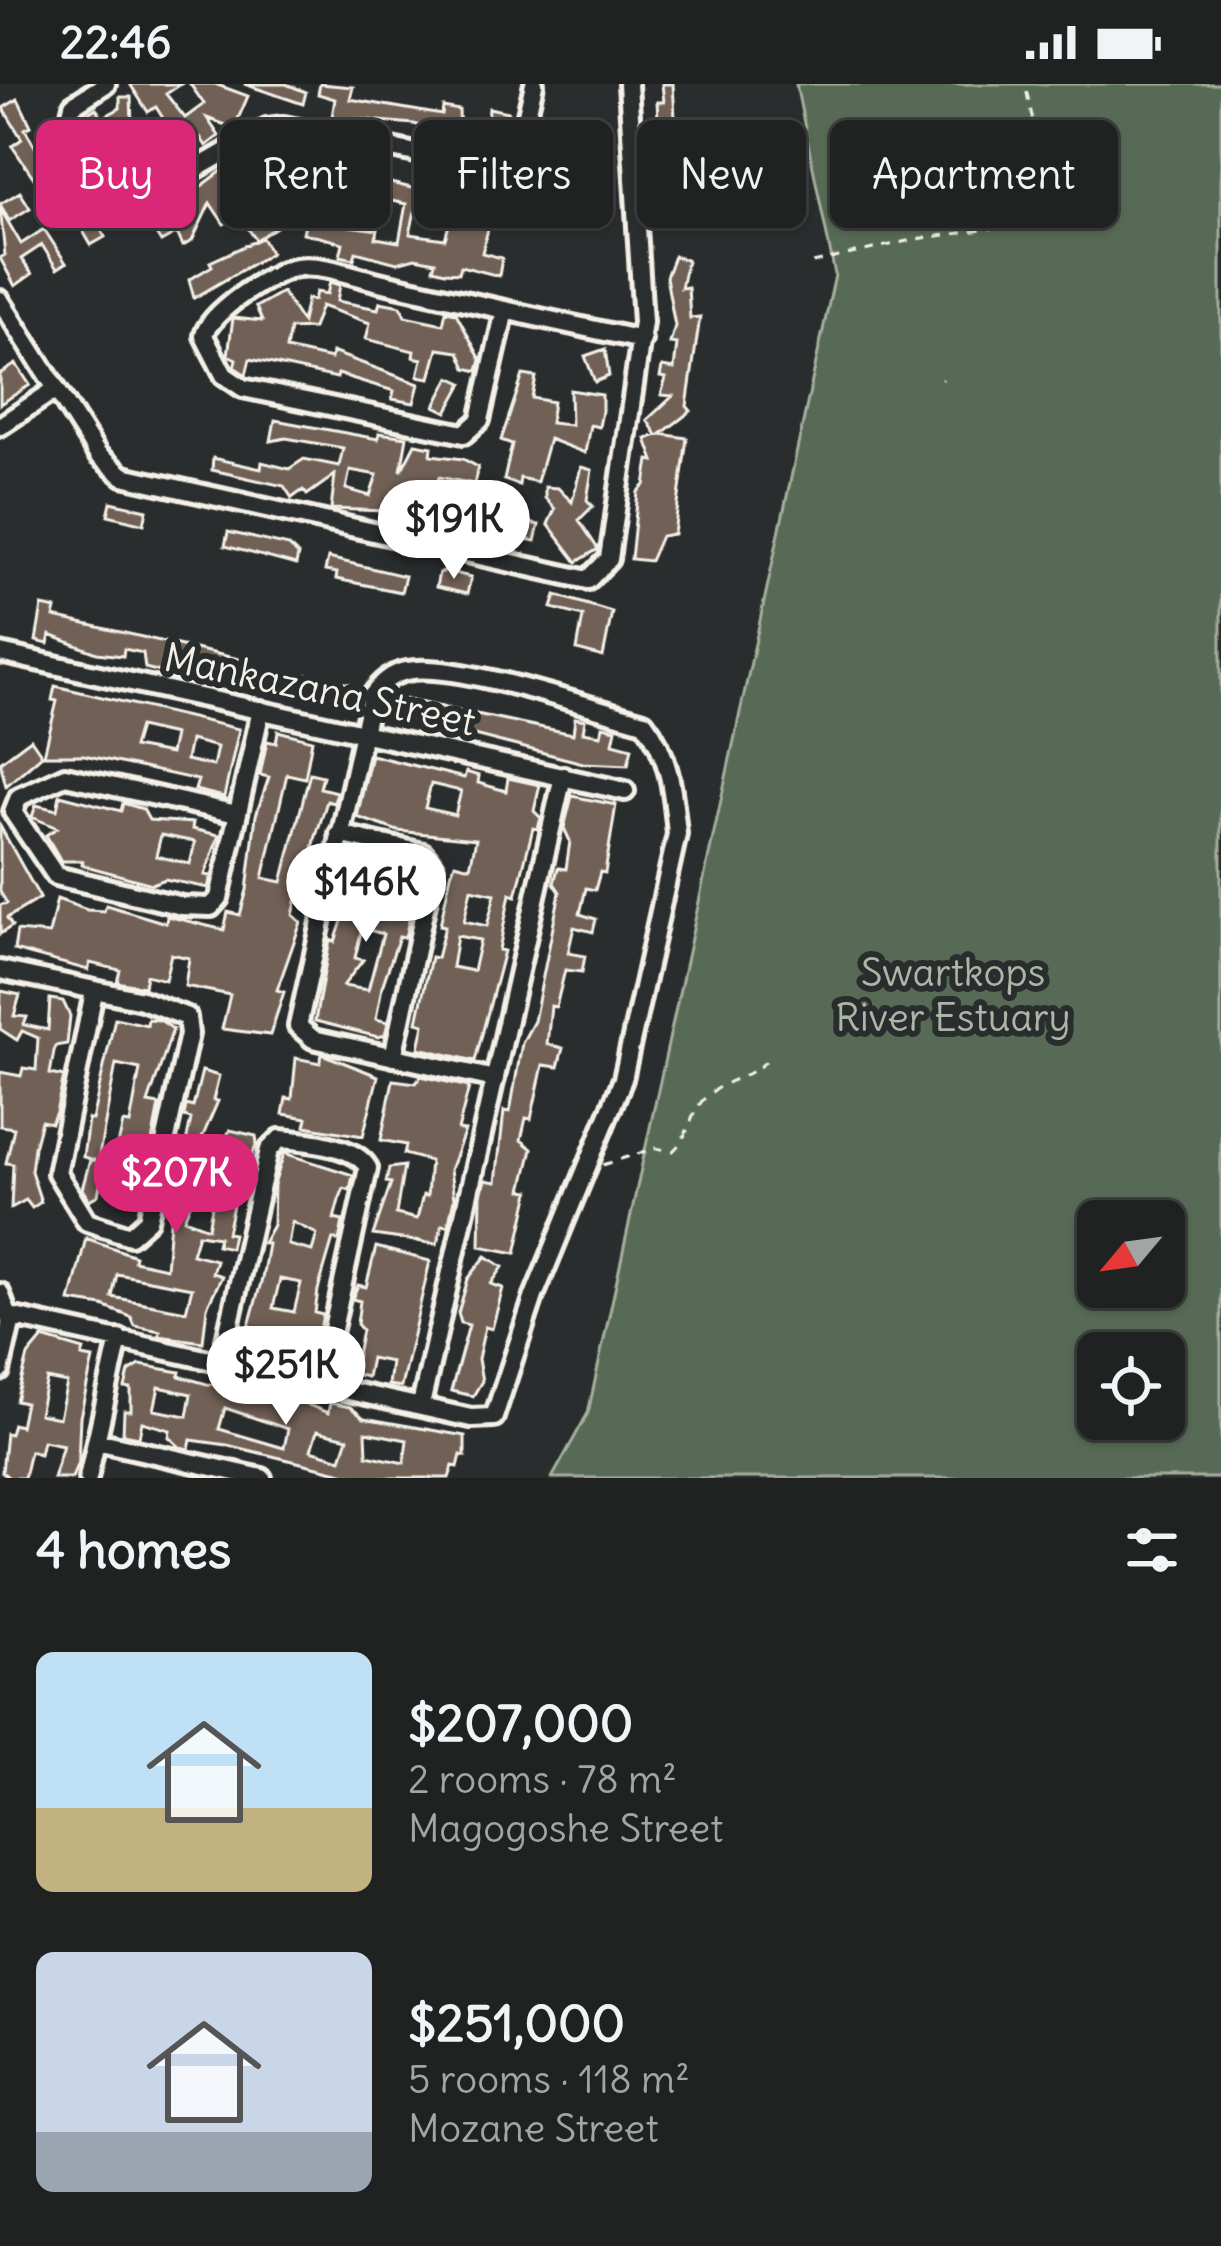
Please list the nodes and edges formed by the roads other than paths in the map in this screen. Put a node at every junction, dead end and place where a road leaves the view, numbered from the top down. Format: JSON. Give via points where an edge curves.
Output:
{"nodes":[{"id":1,"x":106,"y":84,"type":"edge"},
{"id":2,"x":534,"y":84,"type":"edge"},
{"id":3,"x":628,"y":84,"type":"edge"},
{"id":4,"x":0,"y":301,"type":"edge"},
{"id":5,"x":506,"y":310,"type":"junction"},
{"id":6,"x":642,"y":340,"type":"junction"},
{"id":7,"x":56,"y":389,"type":"junction"},
{"id":8,"x":0,"y":426,"type":"edge"},
{"id":9,"x":0,"y":653,"type":"edge"},
{"id":10,"x":261,"y":710,"type":"junction"},
{"id":11,"x":361,"y":732,"type":"junction"},
{"id":12,"x":563,"y":776,"type":"junction"},
{"id":13,"x":625,"y":790,"type":"dead end"},
{"id":14,"x":237,"y":814,"type":"junction"},
{"id":15,"x":339,"y":834,"type":"junction"},
{"id":16,"x":0,"y":970,"type":"edge"},
{"id":17,"x":94,"y":992,"type":"junction"},
{"id":18,"x":393,"y":1057,"type":"junction"},
{"id":19,"x":495,"y":1079,"type":"junction"},
{"id":20,"x":0,"y":1293,"type":"edge"},
{"id":21,"x":10,"y":1316,"type":"junction"},
{"id":22,"x":119,"y":1339,"type":"junction"},
{"id":23,"x":221,"y":1362,"type":"junction"},
{"id":24,"x":0,"y":1370,"type":"edge"},
{"id":25,"x":321,"y":1384,"type":"junction"},
{"id":26,"x":421,"y":1405,"type":"junction"},
{"id":27,"x":96,"y":1441,"type":"junction"},
{"id":28,"x":88,"y":1478,"type":"edge"},
{"id":29,"x":262,"y":1478,"type":"edge"}],
"edges":[{"from":1,"to":2,"type":"street","via":[[74,106],[68,126],[114,202],[130,208],[267,128],[284,126],[504,170],[518,154]]},
{"from":3,"to":6,"type":"street"},
{"from":4,"to":7,"type":"street"},
{"from":5,"to":5,"type":"street","via":[[480,420],[464,434],[243,388],[224,375],[204,336],[218,312],[299,266]]},
{"from":5,"to":6,"type":"street"},
{"from":6,"to":7,"type":"street","via":[[609,559],[588,580],[136,482],[98,455]]},
{"from":7,"to":8,"type":"street"},
{"from":9,"to":10,"type":"street","name":"Mankazana Street"},
{"from":10,"to":11,"type":"street","name":"Mankazana Street"},
{"from":10,"to":14,"type":"street"},
{"from":11,"to":12,"type":"street","name":"Mankazana Street"},
{"from":11,"to":15,"type":"street"},
{"from":11,"to":26,"type":"street","via":[[380,686],[423,668],[644,722],[670,774],[677,834],[623,1079],[494,1417]]},
{"from":12,"to":13,"type":"street","name":"Mankazana Street"},
{"from":12,"to":19,"type":"street"},
{"from":14,"to":14,"type":"street","via":[[218,900],[200,909],[56,876],[13,809],[19,797],[64,776]]},
{"from":15,"to":18,"type":"street","via":[[422,853],[434,866]]},
{"from":15,"to":18,"type":"street","via":[[298,1026],[313,1040]]},
{"from":16,"to":17,"type":"street"},
{"from":17,"to":17,"type":"street","via":[[183,1012],[190,1023],[148,1220],[130,1236],[87,1222],[57,1173]]},
{"from":18,"to":19,"type":"street"},
{"from":19,"to":26,"type":"street"},
{"from":20,"to":21,"type":"street"},
{"from":21,"to":22,"type":"street"},
{"from":21,"to":24,"type":"street"},
{"from":22,"to":23,"type":"street"},
{"from":22,"to":27,"type":"street"},
{"from":23,"to":25,"type":"street"},
{"from":23,"to":25,"type":"street","via":[[269,1150],[280,1138],[296,1140],[358,1155],[368,1168]]},
{"from":25,"to":26,"type":"street"},
{"from":27,"to":28,"type":"street"},
{"from":27,"to":29,"type":"street"}]}
